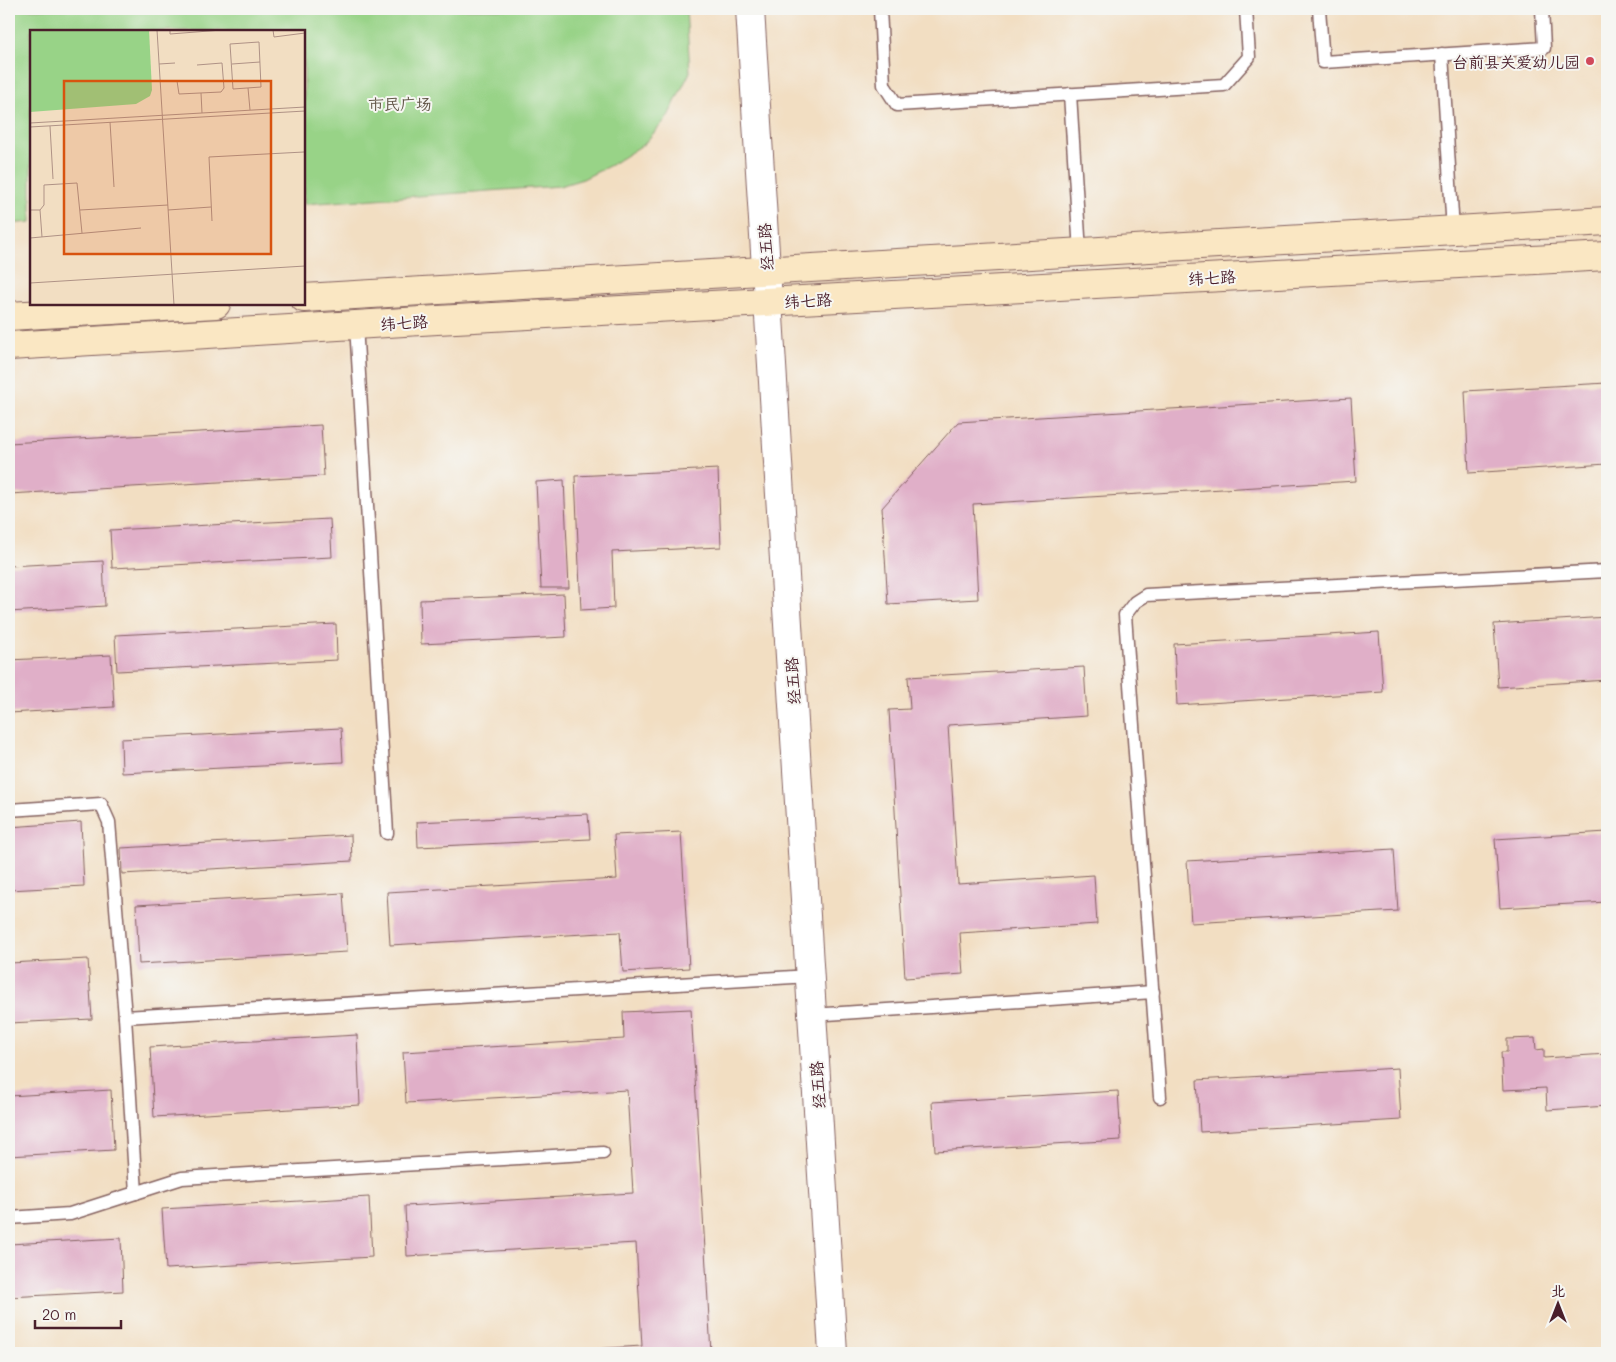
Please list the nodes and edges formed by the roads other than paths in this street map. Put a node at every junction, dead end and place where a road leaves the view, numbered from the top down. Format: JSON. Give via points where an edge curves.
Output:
{"nodes":[{"id":1,"x":750,"y":9,"type":"edge"},
{"id":2,"x":880,"y":9,"type":"edge"},
{"id":3,"x":1246,"y":9,"type":"edge"},
{"id":4,"x":1319,"y":9,"type":"edge"},
{"id":5,"x":1542,"y":9,"type":"edge"},
{"id":6,"x":1442,"y":54,"type":"junction"},
{"id":7,"x":1070,"y":94,"type":"junction"},
{"id":8,"x":1607,"y":221,"type":"edge"},
{"id":9,"x":1453,"y":230,"type":"junction"},
{"id":10,"x":1080,"y":252,"type":"junction"},
{"id":11,"x":1607,"y":256,"type":"edge"},
{"id":12,"x":766,"y":271,"type":"junction"},
{"id":13,"x":305,"y":298,"type":"edge"},
{"id":14,"x":768,"y":302,"type":"junction"},
{"id":15,"x":199,"y":305,"type":"edge"},
{"id":16,"x":9,"y":316,"type":"edge"},
{"id":17,"x":356,"y":325,"type":"junction"},
{"id":18,"x":9,"y":346,"type":"edge"},
{"id":19,"x":1607,"y":571,"type":"edge"},
{"id":20,"x":9,"y":810,"type":"edge"},
{"id":21,"x":387,"y":833,"type":"dead end"},
{"id":22,"x":810,"y":976,"type":"junction"},
{"id":23,"x":1152,"y":992,"type":"junction"},
{"id":24,"x":812,"y":1015,"type":"junction"},
{"id":25,"x":125,"y":1017,"type":"junction"},
{"id":26,"x":1160,"y":1097,"type":"dead end"},
{"id":27,"x":603,"y":1153,"type":"dead end"},
{"id":28,"x":136,"y":1193,"type":"junction"},
{"id":29,"x":9,"y":1218,"type":"edge"},
{"id":30,"x":833,"y":1353,"type":"edge"}],
"edges":[{"from":1,"to":12,"type":"street","name":"经五路"},
{"from":2,"to":7,"type":"lane","via":[[884,84],[897,105]]},
{"from":3,"to":7,"type":"lane","via":[[1249,57],[1224,85]]},
{"from":4,"to":6,"type":"lane","via":[[1322,62]]},
{"from":5,"to":6,"type":"lane","via":[[1544,48]]},
{"from":6,"to":9,"type":"lane"},
{"from":7,"to":10,"type":"lane"},
{"from":8,"to":9,"type":"main road","name":"纬七路"},
{"from":9,"to":10,"type":"main road","name":"纬七路"},
{"from":10,"to":12,"type":"main road","name":"纬七路"},
{"from":11,"to":14,"type":"main road","name":"纬七路"},
{"from":12,"to":13,"type":"main road","name":"纬七路"},
{"from":12,"to":14,"type":"street","name":"经五路"},
{"from":14,"to":17,"type":"main road","name":"纬七路"},
{"from":14,"to":22,"type":"street","name":"经五路"},
{"from":15,"to":16,"type":"main road"},
{"from":17,"to":18,"type":"main road","name":"纬七路"},
{"from":17,"to":21,"type":"lane"},
{"from":19,"to":23,"type":"lane","via":[[1146,595],[1135,602],[1125,615]]},
{"from":20,"to":25,"type":"lane","via":[[100,804],[109,822]]},
{"from":22,"to":24,"type":"street","name":"经五路"},
{"from":22,"to":25,"type":"lane"},
{"from":23,"to":24,"type":"lane"},
{"from":23,"to":26,"type":"lane"},
{"from":24,"to":30,"type":"street","name":"经五路"},
{"from":25,"to":28,"type":"lane"},
{"from":27,"to":28,"type":"lane","via":[[182,1178]]},
{"from":28,"to":29,"type":"lane","via":[[70,1214]]}]}
